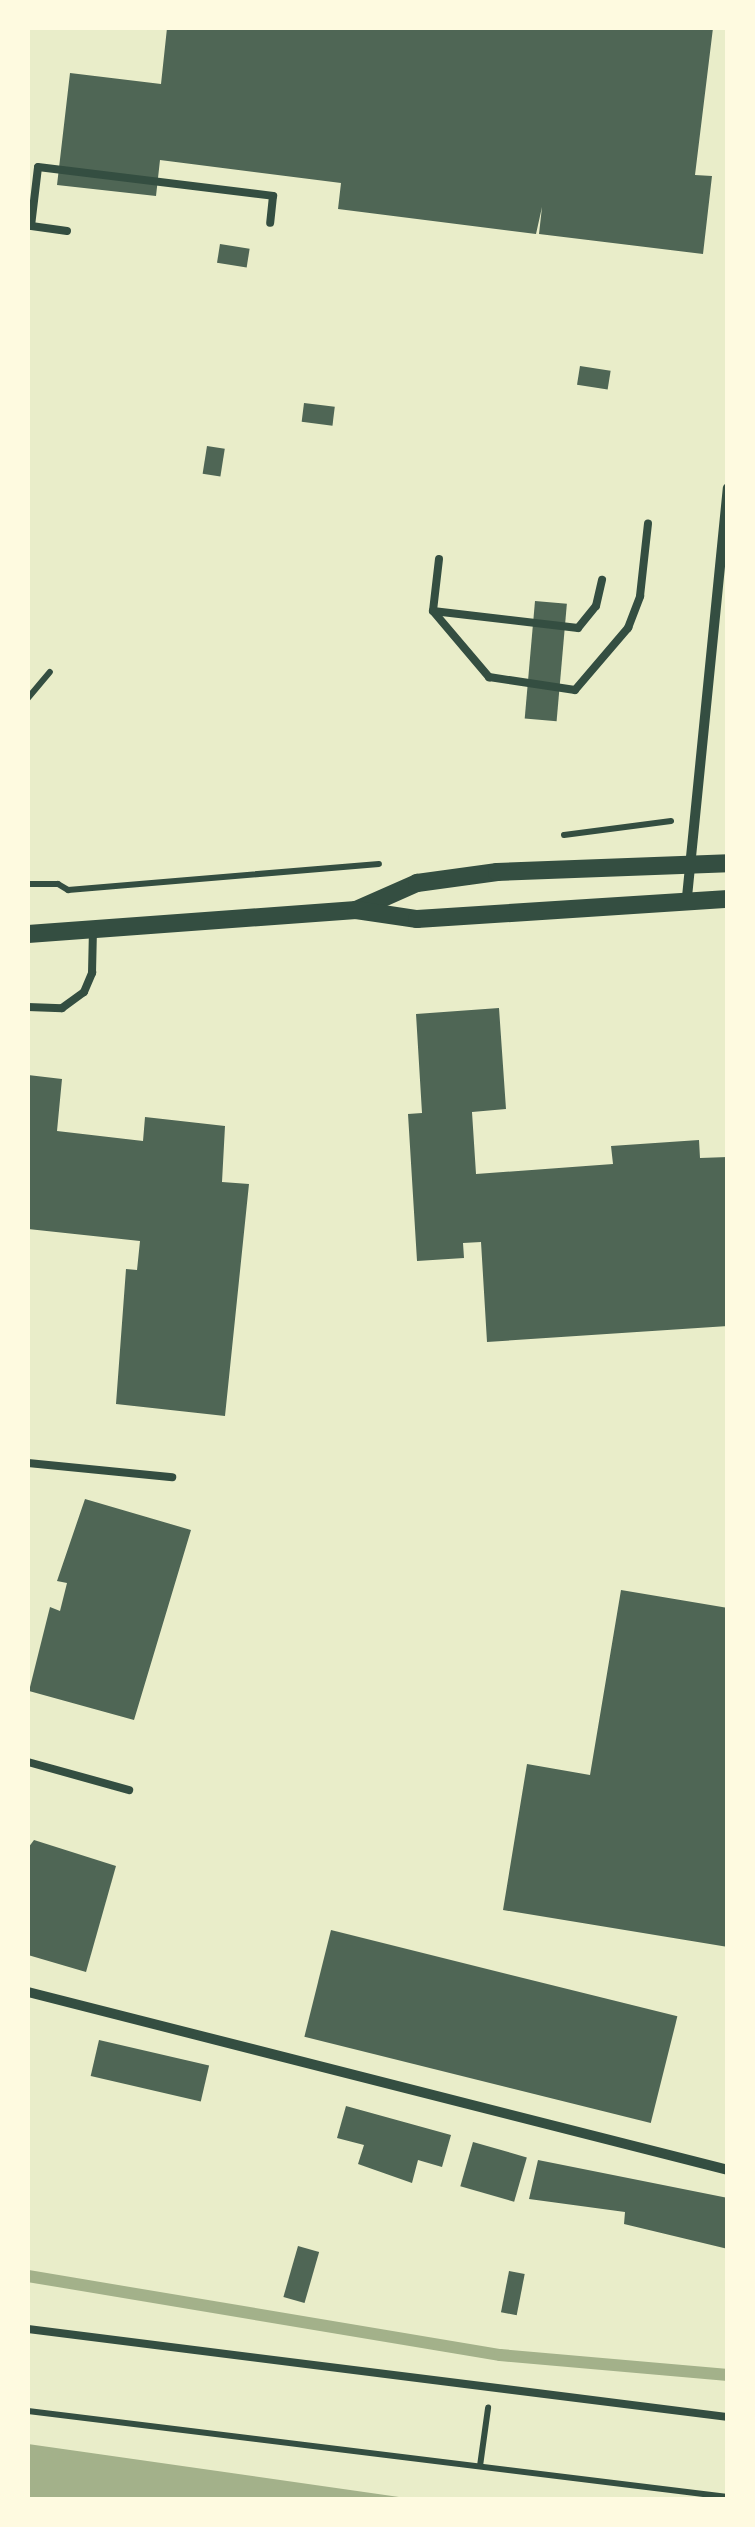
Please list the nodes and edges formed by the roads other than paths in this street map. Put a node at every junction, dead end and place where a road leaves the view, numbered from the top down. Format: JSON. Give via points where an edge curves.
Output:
{"nodes":[{"id":1,"x":270,"y":224,"type":"dead end"},
{"id":2,"x":67,"y":230,"type":"dead end"},
{"id":3,"x":728,"y":488,"type":"edge"},
{"id":4,"x":648,"y":523,"type":"dead end"},
{"id":5,"x":439,"y":558,"type":"dead end"},
{"id":6,"x":602,"y":580,"type":"dead end"},
{"id":7,"x":433,"y":611,"type":"junction"},
{"id":8,"x":728,"y":863,"type":"edge"},
{"id":9,"x":689,"y":864,"type":"junction"},
{"id":10,"x":686,"y":898,"type":"junction"},
{"id":11,"x":728,"y":899,"type":"edge"},
{"id":12,"x":356,"y":910,"type":"junction"},
{"id":13,"x":93,"y":930,"type":"junction"},
{"id":14,"x":28,"y":934,"type":"edge"},
{"id":15,"x":28,"y":1007,"type":"edge"},
{"id":16,"x":28,"y":1463,"type":"edge"},
{"id":17,"x":172,"y":1477,"type":"dead end"},
{"id":18,"x":28,"y":1762,"type":"edge"},
{"id":19,"x":129,"y":1790,"type":"dead end"},
{"id":20,"x":28,"y":1992,"type":"edge"},
{"id":21,"x":728,"y":2170,"type":"edge"},
{"id":22,"x":28,"y":2329,"type":"edge"},
{"id":23,"x":728,"y":2417,"type":"edge"}],
"edges":[{"from":1,"to":2,"type":"lane","via":[[273,196],[38,167],[31,226]]},
{"from":3,"to":9,"type":"street"},
{"from":4,"to":7,"type":"lane","via":[[640,596],[628,628],[574,690],[490,677]]},
{"from":5,"to":7,"type":"lane"},
{"from":6,"to":7,"type":"lane","via":[[596,606],[578,628]]},
{"from":8,"to":9,"type":"street"},
{"from":9,"to":10,"type":"street"},
{"from":9,"to":12,"type":"street","via":[[497,872],[418,883]]},
{"from":10,"to":11,"type":"street"},
{"from":10,"to":12,"type":"street","via":[[417,920]]},
{"from":12,"to":13,"type":"street"},
{"from":13,"to":14,"type":"street"},
{"from":13,"to":15,"type":"lane","via":[[92,973],[84,992],[62,1008]]},
{"from":16,"to":17,"type":"lane"},
{"from":18,"to":19,"type":"lane"},
{"from":20,"to":21,"type":"street"},
{"from":22,"to":23,"type":"lane"}]}
